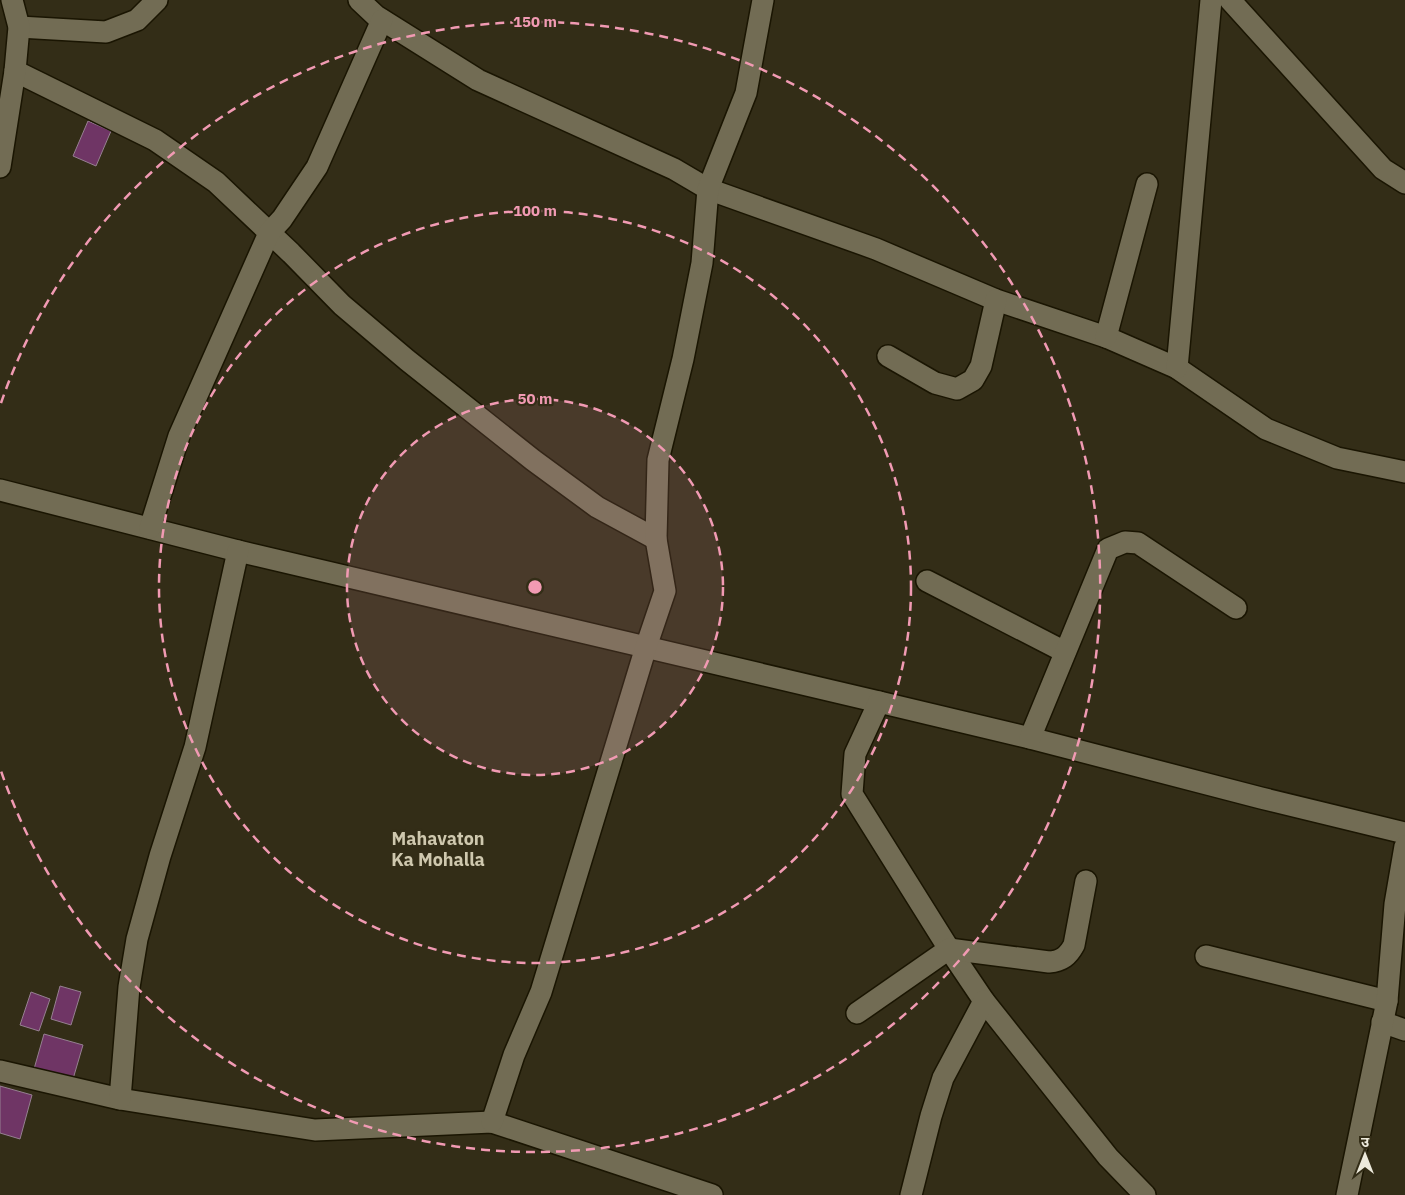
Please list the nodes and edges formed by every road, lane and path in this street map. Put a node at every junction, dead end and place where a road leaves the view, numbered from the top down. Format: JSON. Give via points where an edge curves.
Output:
{"nodes":[{"id":1,"x":12,"y":0,"type":"edge"},
{"id":2,"x":157,"y":0,"type":"edge"},
{"id":3,"x":359,"y":0,"type":"edge"},
{"id":4,"x":763,"y":0,"type":"edge"},
{"id":5,"x":1211,"y":0,"type":"edge"},
{"id":6,"x":1230,"y":0,"type":"edge"},
{"id":7,"x":1249,"y":8,"type":"edge"},
{"id":8,"x":382,"y":20,"type":"junction"},
{"id":9,"x":19,"y":27,"type":"junction"},
{"id":10,"x":15,"y":71,"type":"junction"},
{"id":11,"x":0,"y":167,"type":"edge"},
{"id":12,"x":1405,"y":183,"type":"edge"},
{"id":13,"x":1147,"y":184,"type":"dead end"},
{"id":14,"x":708,"y":189,"type":"junction"},
{"id":15,"x":270,"y":233,"type":"junction"},
{"id":16,"x":996,"y":300,"type":"junction"},
{"id":17,"x":1106,"y":337,"type":"junction"},
{"id":18,"x":888,"y":356,"type":"dead end"},
{"id":19,"x":1177,"y":368,"type":"junction"},
{"id":20,"x":1405,"y":472,"type":"edge"},
{"id":21,"x":0,"y":490,"type":"edge"},
{"id":22,"x":150,"y":528,"type":"junction"},
{"id":23,"x":656,"y":539,"type":"junction"},
{"id":24,"x":238,"y":551,"type":"junction"},
{"id":25,"x":927,"y":581,"type":"dead end"},
{"id":26,"x":1236,"y":608,"type":"dead end"},
{"id":27,"x":646,"y":647,"type":"junction"},
{"id":28,"x":1066,"y":652,"type":"junction"},
{"id":29,"x":879,"y":702,"type":"junction"},
{"id":30,"x":1030,"y":738,"type":"junction"},
{"id":31,"x":1405,"y":833,"type":"edge"},
{"id":32,"x":1405,"y":846,"type":"edge"},
{"id":33,"x":1086,"y":880,"type":"dead end"},
{"id":34,"x":949,"y":949,"type":"junction"},
{"id":35,"x":1206,"y":956,"type":"dead end"},
{"id":36,"x":984,"y":1001,"type":"junction"},
{"id":37,"x":1387,"y":1001,"type":"junction"},
{"id":38,"x":857,"y":1013,"type":"dead end"},
{"id":39,"x":1382,"y":1022,"type":"junction"},
{"id":40,"x":1405,"y":1030,"type":"edge"},
{"id":41,"x":0,"y":1071,"type":"edge"},
{"id":42,"x":120,"y":1100,"type":"junction"},
{"id":43,"x":492,"y":1122,"type":"junction"},
{"id":44,"x":712,"y":1195,"type":"edge"},
{"id":45,"x":911,"y":1195,"type":"edge"},
{"id":46,"x":1145,"y":1195,"type":"edge"},
{"id":47,"x":1347,"y":1195,"type":"edge"}],
"edges":[{"from":1,"to":9,"type":"street"},
{"from":2,"to":9,"type":"street","via":[[137,20],[106,32]]},
{"from":3,"to":8,"type":"street"},
{"from":4,"to":14,"type":"street","via":[[746,93]]},
{"from":5,"to":19,"type":"street"},
{"from":6,"to":7,"type":"street"},
{"from":7,"to":12,"type":"street","via":[[1383,169]]},
{"from":8,"to":14,"type":"street","via":[[478,80],[674,169]]},
{"from":8,"to":15,"type":"street","via":[[317,167]]},
{"from":9,"to":10,"type":"street"},
{"from":10,"to":11,"type":"street"},
{"from":10,"to":15,"type":"street","via":[[155,140],[216,182]]},
{"from":13,"to":17,"type":"street"},
{"from":14,"to":16,"type":"street","via":[[876,249]]},
{"from":14,"to":23,"type":"street","via":[[702,263],[658,460]]},
{"from":15,"to":22,"type":"street","via":[[179,436]]},
{"from":15,"to":23,"type":"street","via":[[342,304],[533,460],[597,507]]},
{"from":16,"to":17,"type":"street"},
{"from":16,"to":18,"type":"street","via":[[981,366],[973,380],[957,389],[935,382]]},
{"from":17,"to":19,"type":"street"},
{"from":19,"to":20,"type":"street","via":[[1266,429],[1337,458]]},
{"from":21,"to":22,"type":"street"},
{"from":22,"to":24,"type":"street"},
{"from":23,"to":27,"type":"street","via":[[665,592]]},
{"from":24,"to":27,"type":"street"},
{"from":24,"to":42,"type":"street","via":[[195,748],[137,939],[129,987]]},
{"from":25,"to":28,"type":"street"},
{"from":26,"to":28,"type":"street","via":[[1138,543],[1124,542],[1108,548]]},
{"from":27,"to":29,"type":"street"},
{"from":27,"to":43,"type":"street","via":[[541,992],[514,1055]]},
{"from":28,"to":30,"type":"street"},
{"from":29,"to":30,"type":"street"},
{"from":29,"to":34,"type":"street","via":[[855,754],[852,794]]},
{"from":30,"to":31,"type":"street"},
{"from":32,"to":37,"type":"street","via":[[1394,904]]},
{"from":33,"to":34,"type":"street","via":[[1074,945],[1060,962]]},
{"from":34,"to":36,"type":"street"},
{"from":34,"to":38,"type":"street"},
{"from":35,"to":37,"type":"street"},
{"from":36,"to":45,"type":"street","via":[[943,1078]]},
{"from":36,"to":46,"type":"street","via":[[1108,1157]]},
{"from":37,"to":39,"type":"street"},
{"from":39,"to":40,"type":"street"},
{"from":39,"to":47,"type":"street"},
{"from":41,"to":42,"type":"street"},
{"from":42,"to":43,"type":"street","via":[[315,1130]]},
{"from":43,"to":44,"type":"street"}]}
